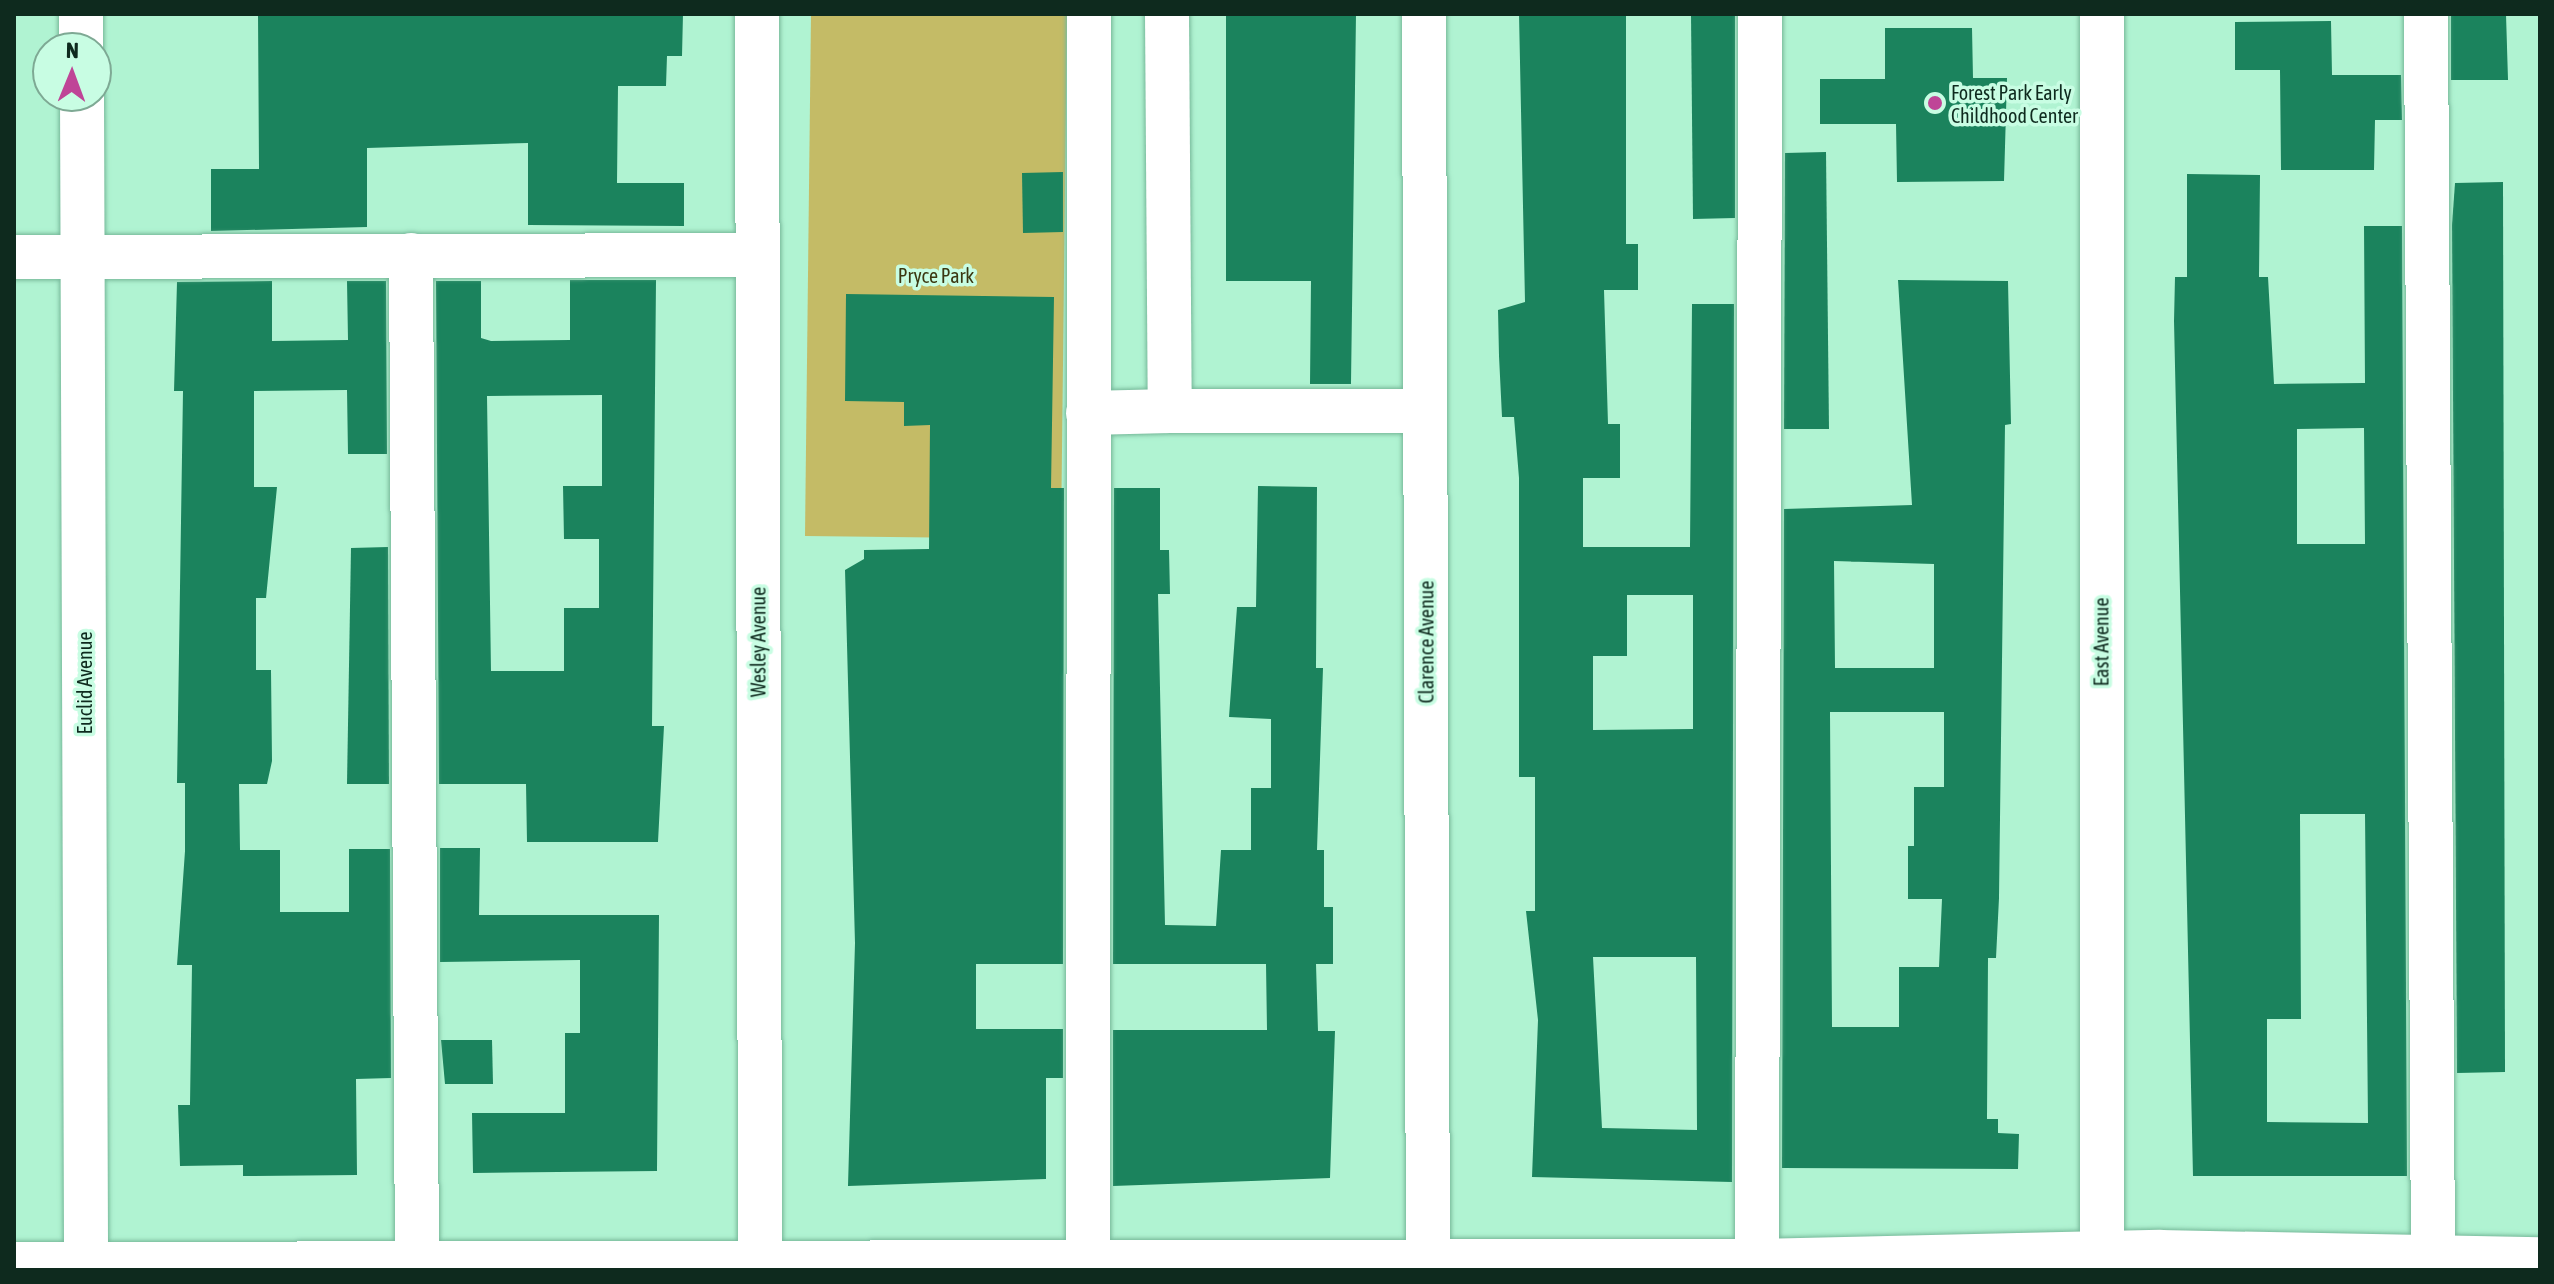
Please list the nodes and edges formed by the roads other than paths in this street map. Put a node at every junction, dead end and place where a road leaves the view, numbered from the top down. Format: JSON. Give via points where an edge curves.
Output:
{"nodes":[{"id":1,"x":757,"y":14,"type":"edge"},
{"id":2,"x":1089,"y":14,"type":"edge"},
{"id":3,"x":1167,"y":14,"type":"edge"},
{"id":4,"x":1424,"y":14,"type":"edge"},
{"id":5,"x":1760,"y":14,"type":"edge"},
{"id":6,"x":2102,"y":14,"type":"edge"},
{"id":7,"x":2426,"y":14,"type":"edge"},
{"id":8,"x":82,"y":112,"type":"edge"},
{"id":9,"x":411,"y":255,"type":"junction"},
{"id":10,"x":757,"y":255,"type":"junction"},
{"id":11,"x":14,"y":257,"type":"edge"},
{"id":12,"x":82,"y":257,"type":"junction"},
{"id":13,"x":1170,"y":411,"type":"junction"},
{"id":14,"x":1425,"y":411,"type":"junction"},
{"id":15,"x":1088,"y":413,"type":"junction"},
{"id":16,"x":2540,"y":1259,"type":"edge"},
{"id":17,"x":2102,"y":1261,"type":"edge"},
{"id":18,"x":14,"y":1264,"type":"edge"},
{"id":19,"x":1757,"y":1265,"type":"edge"},
{"id":20,"x":2433,"y":1265,"type":"edge"},
{"id":21,"x":760,"y":1266,"type":"edge"},
{"id":22,"x":1088,"y":1266,"type":"edge"},
{"id":23,"x":1428,"y":1266,"type":"edge"},
{"id":24,"x":86,"y":1267,"type":"edge"},
{"id":25,"x":417,"y":1267,"type":"edge"}],
"edges":[{"from":1,"to":10,"type":"street","name":"Wesley Avenue"},
{"from":2,"to":15,"type":"street"},
{"from":3,"to":13,"type":"street"},
{"from":4,"to":14,"type":"street","name":"Clarence Avenue"},
{"from":5,"to":19,"type":"street"},
{"from":6,"to":17,"type":"street","name":"East Avenue"},
{"from":7,"to":20,"type":"street"},
{"from":8,"to":12,"type":"street","name":"Euclid Avenue"},
{"from":9,"to":10,"type":"street"},
{"from":9,"to":12,"type":"street"},
{"from":9,"to":25,"type":"street"},
{"from":10,"to":21,"type":"street","name":"Wesley Avenue"},
{"from":11,"to":12,"type":"street"},
{"from":12,"to":24,"type":"street","name":"Euclid Avenue"},
{"from":13,"to":14,"type":"street"},
{"from":13,"to":15,"type":"street"},
{"from":14,"to":23,"type":"street","name":"Clarence Avenue"},
{"from":15,"to":22,"type":"street"},
{"from":16,"to":20,"type":"street"},
{"from":17,"to":19,"type":"street"},
{"from":17,"to":20,"type":"street"},
{"from":18,"to":24,"type":"street"},
{"from":19,"to":23,"type":"street"},
{"from":21,"to":22,"type":"street"},
{"from":21,"to":25,"type":"street"},
{"from":22,"to":23,"type":"street"},
{"from":24,"to":25,"type":"street"}]}
